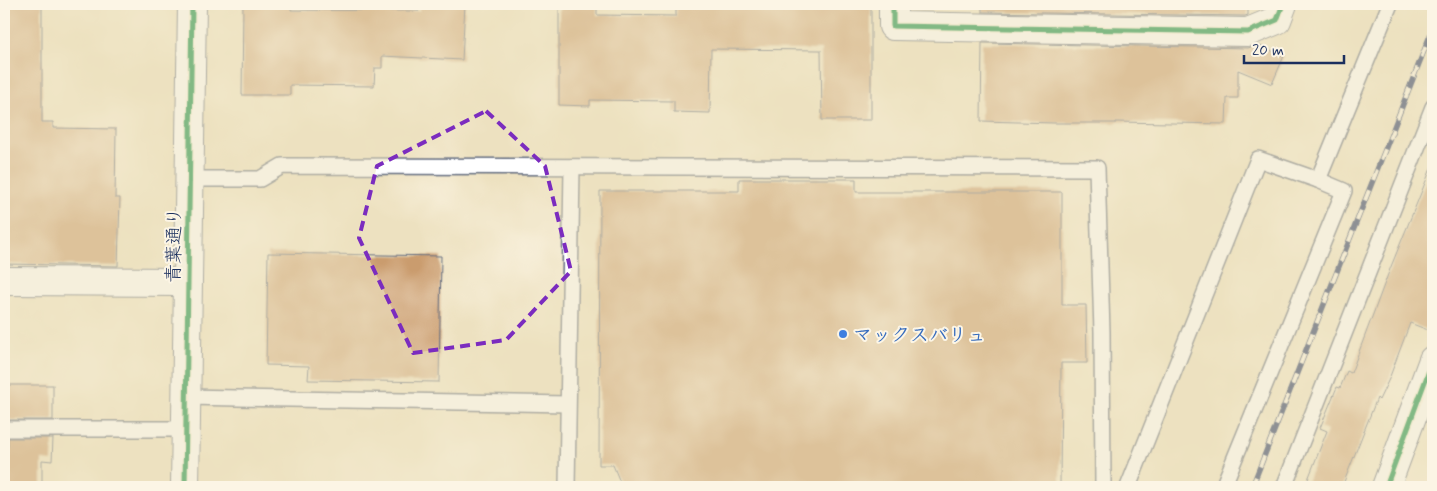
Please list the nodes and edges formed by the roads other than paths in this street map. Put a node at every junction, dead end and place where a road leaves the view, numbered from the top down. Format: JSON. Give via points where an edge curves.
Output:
{"nodes":[{"id":1,"x":192,"y":4,"type":"edge"},
{"id":2,"x":893,"y":4,"type":"edge"},
{"id":3,"x":1282,"y":4,"type":"edge"},
{"id":4,"x":1390,"y":4,"type":"edge"},
{"id":5,"x":1433,"y":107,"type":"edge"},
{"id":6,"x":572,"y":168,"type":"junction"},
{"id":7,"x":189,"y":178,"type":"junction"},
{"id":8,"x":1318,"y":180,"type":"junction"},
{"id":9,"x":4,"y":280,"type":"edge"},
{"id":10,"x":187,"y":282,"type":"junction"},
{"id":11,"x":1433,"y":360,"type":"edge"},
{"id":12,"x":186,"y":398,"type":"junction"},
{"id":13,"x":567,"y":404,"type":"junction"},
{"id":14,"x":4,"y":429,"type":"edge"},
{"id":15,"x":185,"y":429,"type":"junction"},
{"id":16,"x":185,"y":487,"type":"edge"},
{"id":17,"x":566,"y":487,"type":"edge"},
{"id":18,"x":1103,"y":487,"type":"edge"},
{"id":19,"x":1128,"y":487,"type":"edge"},
{"id":20,"x":1223,"y":487,"type":"edge"},
{"id":21,"x":1284,"y":487,"type":"edge"},
{"id":22,"x":1386,"y":487,"type":"edge"}],
"edges":[{"from":1,"to":7,"type":"street","name":"青葉通り"},
{"from":2,"to":3,"type":"street","via":[[894,26],[1248,32],[1277,20]]},
{"from":4,"to":8,"type":"lane"},
{"from":5,"to":21,"type":"lane"},
{"from":6,"to":7,"type":"lane","via":[[282,166],[260,178]]},
{"from":6,"to":13,"type":"lane"},
{"from":6,"to":18,"type":"lane","via":[[1097,168]]},
{"from":7,"to":10,"type":"street","name":"青葉通り"},
{"from":8,"to":19,"type":"lane","via":[[1258,159]]},
{"from":8,"to":20,"type":"lane","via":[[1344,191]]},
{"from":9,"to":10,"type":"street"},
{"from":10,"to":12,"type":"street","name":"青葉通り"},
{"from":11,"to":22,"type":"street"},
{"from":12,"to":13,"type":"lane"},
{"from":12,"to":15,"type":"street","name":"青葉通り"},
{"from":13,"to":17,"type":"lane"},
{"from":14,"to":15,"type":"lane"},
{"from":15,"to":16,"type":"street","name":"青葉通り"}]}
